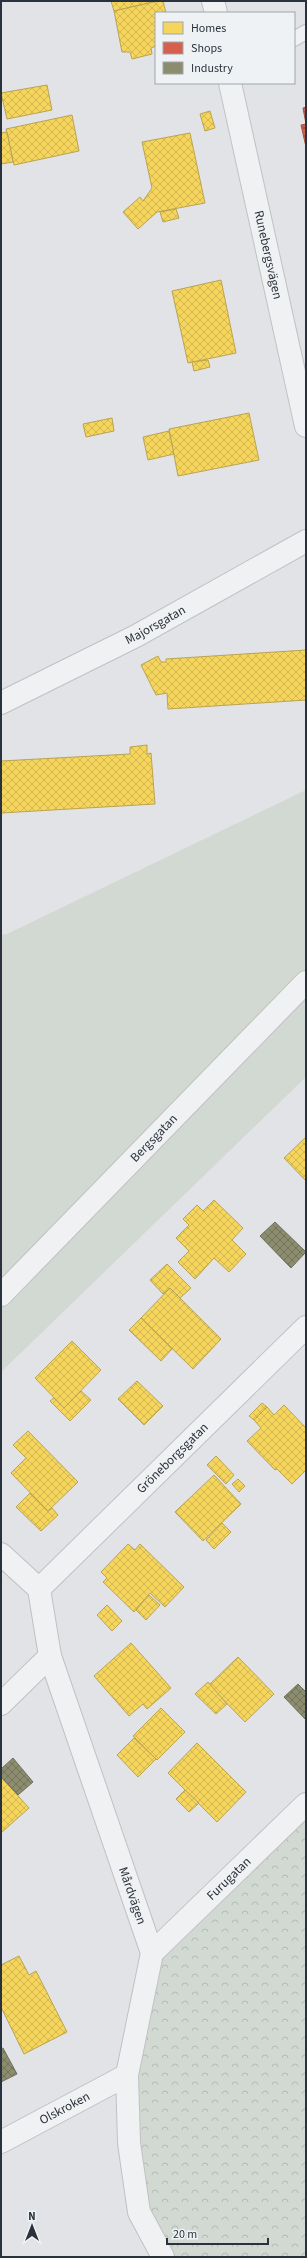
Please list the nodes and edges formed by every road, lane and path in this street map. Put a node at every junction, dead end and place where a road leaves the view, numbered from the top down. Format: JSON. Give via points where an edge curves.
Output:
{"nodes":[{"id":1,"x":213,"y":1,"type":"edge"},
{"id":2,"x":216,"y":12,"type":"edge"},
{"id":3,"x":306,"y":32,"type":"edge"},
{"id":4,"x":295,"y":38,"type":"edge"},
{"id":5,"x":230,"y":84,"type":"edge"},
{"id":6,"x":306,"y":426,"type":"edge"},
{"id":7,"x":306,"y":541,"type":"edge"},
{"id":8,"x":1,"y":703,"type":"edge"},
{"id":9,"x":306,"y":982,"type":"edge"},
{"id":10,"x":1,"y":1295,"type":"edge"},
{"id":11,"x":306,"y":1326,"type":"edge"},
{"id":12,"x":1,"y":1554,"type":"edge"},
{"id":13,"x":39,"y":1590,"type":"junction"},
{"id":14,"x":50,"y":1656,"type":"junction"},
{"id":15,"x":1,"y":1704,"type":"edge"},
{"id":16,"x":306,"y":1804,"type":"edge"},
{"id":17,"x":152,"y":1953,"type":"junction"},
{"id":18,"x":127,"y":2075,"type":"junction"},
{"id":19,"x":1,"y":2142,"type":"edge"},
{"id":20,"x":163,"y":2257,"type":"edge"}],
"edges":[{"from":1,"to":2,"type":"street"},
{"from":3,"to":4,"type":"lane"},
{"from":5,"to":6,"type":"street","name":"Runebergsvägen"},
{"from":7,"to":8,"type":"street","name":"Majorsgatan","via":[[136,636]]},
{"from":9,"to":10,"type":"street","name":"Bergsgatan"},
{"from":11,"to":13,"type":"street","name":"Gröneborgsgatan"},
{"from":12,"to":13,"type":"street"},
{"from":13,"to":14,"type":"street","name":"Mårdvägen"},
{"from":14,"to":15,"type":"street"},
{"from":14,"to":17,"type":"street","name":"Mårdvägen"},
{"from":16,"to":17,"type":"street","name":"Furugatan"},
{"from":17,"to":18,"type":"street"},
{"from":18,"to":19,"type":"street","name":"Olskroken"},
{"from":18,"to":20,"type":"street","via":[[129,2143],[139,2212]]}]}
